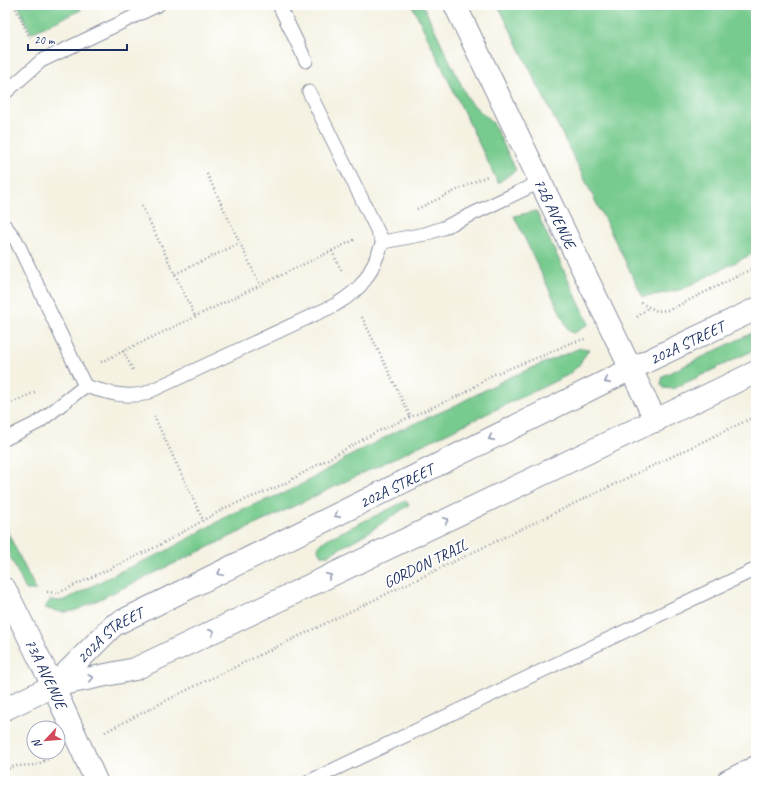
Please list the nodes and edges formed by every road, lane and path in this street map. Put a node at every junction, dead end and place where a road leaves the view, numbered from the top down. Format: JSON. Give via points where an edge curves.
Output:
{"nodes":[{"id":1,"x":14,"y":5,"type":"edge"},
{"id":2,"x":158,"y":5,"type":"edge"},
{"id":3,"x":279,"y":5,"type":"edge"},
{"id":4,"x":455,"y":5,"type":"edge"},
{"id":5,"x":31,"y":41,"type":"dead end"},
{"id":6,"x":306,"y":61,"type":"dead end"},
{"id":7,"x":309,"y":92,"type":"dead end"},
{"id":8,"x":5,"y":93,"type":"edge"},
{"id":9,"x":207,"y":174,"type":"dead end"},
{"id":10,"x":489,"y":175,"type":"dead end"},
{"id":11,"x":540,"y":182,"type":"junction"},
{"id":12,"x":142,"y":206,"type":"dead end"},
{"id":13,"x":415,"y":210,"type":"dead end"},
{"id":14,"x":5,"y":226,"type":"edge"},
{"id":15,"x":360,"y":238,"type":"dead end"},
{"id":16,"x":383,"y":242,"type":"junction"},
{"id":17,"x":240,"y":243,"type":"junction"},
{"id":18,"x":332,"y":251,"type":"junction"},
{"id":19,"x":756,"y":267,"type":"edge"},
{"id":20,"x":343,"y":272,"type":"dead end"},
{"id":21,"x":175,"y":274,"type":"junction"},
{"id":22,"x":260,"y":285,"type":"junction"},
{"id":23,"x":641,"y":303,"type":"dead end"},
{"id":24,"x":649,"y":307,"type":"junction"},
{"id":25,"x":756,"y":310,"type":"edge"},
{"id":26,"x":195,"y":316,"type":"junction"},
{"id":27,"x":362,"y":316,"type":"dead end"},
{"id":28,"x":635,"y":319,"type":"dead end"},
{"id":29,"x":590,"y":338,"type":"dead end"},
{"id":30,"x":123,"y":351,"type":"junction"},
{"id":31,"x":95,"y":365,"type":"dead end"},
{"id":32,"x":631,"y":369,"type":"junction"},
{"id":33,"x":756,"y":372,"type":"edge"},
{"id":34,"x":135,"y":374,"type":"dead end"},
{"id":35,"x":85,"y":386,"type":"junction"},
{"id":36,"x":40,"y":390,"type":"dead end"},
{"id":37,"x":5,"y":406,"type":"edge"},
{"id":38,"x":151,"y":409,"type":"dead end"},
{"id":39,"x":410,"y":416,"type":"junction"},
{"id":40,"x":756,"y":416,"type":"edge"},
{"id":41,"x":656,"y":421,"type":"junction"},
{"id":42,"x":5,"y":439,"type":"edge"},
{"id":43,"x":204,"y":520,"type":"junction"},
{"id":44,"x":756,"y":569,"type":"edge"},
{"id":45,"x":5,"y":589,"type":"edge"},
{"id":46,"x":47,"y":592,"type":"dead end"},
{"id":47,"x":53,"y":686,"type":"junction"},
{"id":48,"x":5,"y":709,"type":"edge"},
{"id":49,"x":104,"y":732,"type":"dead end"},
{"id":50,"x":36,"y":765,"type":"dead end"},
{"id":51,"x":756,"y":767,"type":"edge"},
{"id":52,"x":5,"y":770,"type":"edge"},
{"id":53,"x":96,"y":781,"type":"edge"},
{"id":54,"x":310,"y":781,"type":"edge"},
{"id":55,"x":728,"y":781,"type":"edge"}],
"edges":[{"from":1,"to":5,"type":"path"},
{"from":2,"to":8,"type":"lane","via":[[41,61]]},
{"from":3,"to":6,"type":"lane"},
{"from":4,"to":11,"type":"main road","name":"72B AVENUE"},
{"from":7,"to":16,"type":"lane"},
{"from":9,"to":17,"type":"path"},
{"from":10,"to":13,"type":"path"},
{"from":11,"to":16,"type":"lane","via":[[443,228]]},
{"from":11,"to":32,"type":"main road","name":"72B AVENUE"},
{"from":12,"to":21,"type":"path"},
{"from":14,"to":35,"type":"lane","via":[[16,240]]},
{"from":15,"to":18,"type":"path"},
{"from":16,"to":35,"type":"lane","via":[[364,283],[353,294],[335,305],[144,394],[114,395]]},
{"from":17,"to":21,"type":"path"},
{"from":17,"to":22,"type":"path"},
{"from":18,"to":20,"type":"path"},
{"from":18,"to":22,"type":"path"},
{"from":19,"to":24,"type":"path","via":[[669,310],[657,311]]},
{"from":21,"to":26,"type":"path"},
{"from":22,"to":26,"type":"path"},
{"from":23,"to":24,"type":"path"},
{"from":24,"to":28,"type":"path"},
{"from":25,"to":32,"type":"main road","name":"202A STREET"},
{"from":26,"to":30,"type":"path"},
{"from":27,"to":39,"type":"path"},
{"from":29,"to":39,"type":"path","via":[[570,343],[492,375],[465,393]]},
{"from":30,"to":31,"type":"path"},
{"from":30,"to":34,"type":"path"},
{"from":32,"to":41,"type":"main road","name":"72B AVENUE"},
{"from":32,"to":47,"type":"main road","name":"202A STREET","one_way":true,"via":[[114,625]]},
{"from":33,"to":41,"type":"main road","name":"202A STREET"},
{"from":35,"to":42,"type":"lane","via":[[39,422]]},
{"from":36,"to":37,"type":"path"},
{"from":38,"to":43,"type":"path"},
{"from":39,"to":43,"type":"path","via":[[376,432],[282,485],[227,507]]},
{"from":40,"to":49,"type":"path","name":"GORDON TRAIL","via":[[185,690]]},
{"from":47,"to":41,"type":"main road","name":"202A STREET","one_way":true,"via":[[135,669]]},
{"from":43,"to":46,"type":"path","via":[[156,547],[58,593]]},
{"from":44,"to":54,"type":"lane"},
{"from":45,"to":47,"type":"main road","name":"73A AVENUE"},
{"from":47,"to":48,"type":"main road","name":"202A STREET"},
{"from":47,"to":53,"type":"main road","name":"73A AVENUE"},
{"from":50,"to":52,"type":"path","via":[[15,766]]},
{"from":51,"to":55,"type":"main road"}]}
